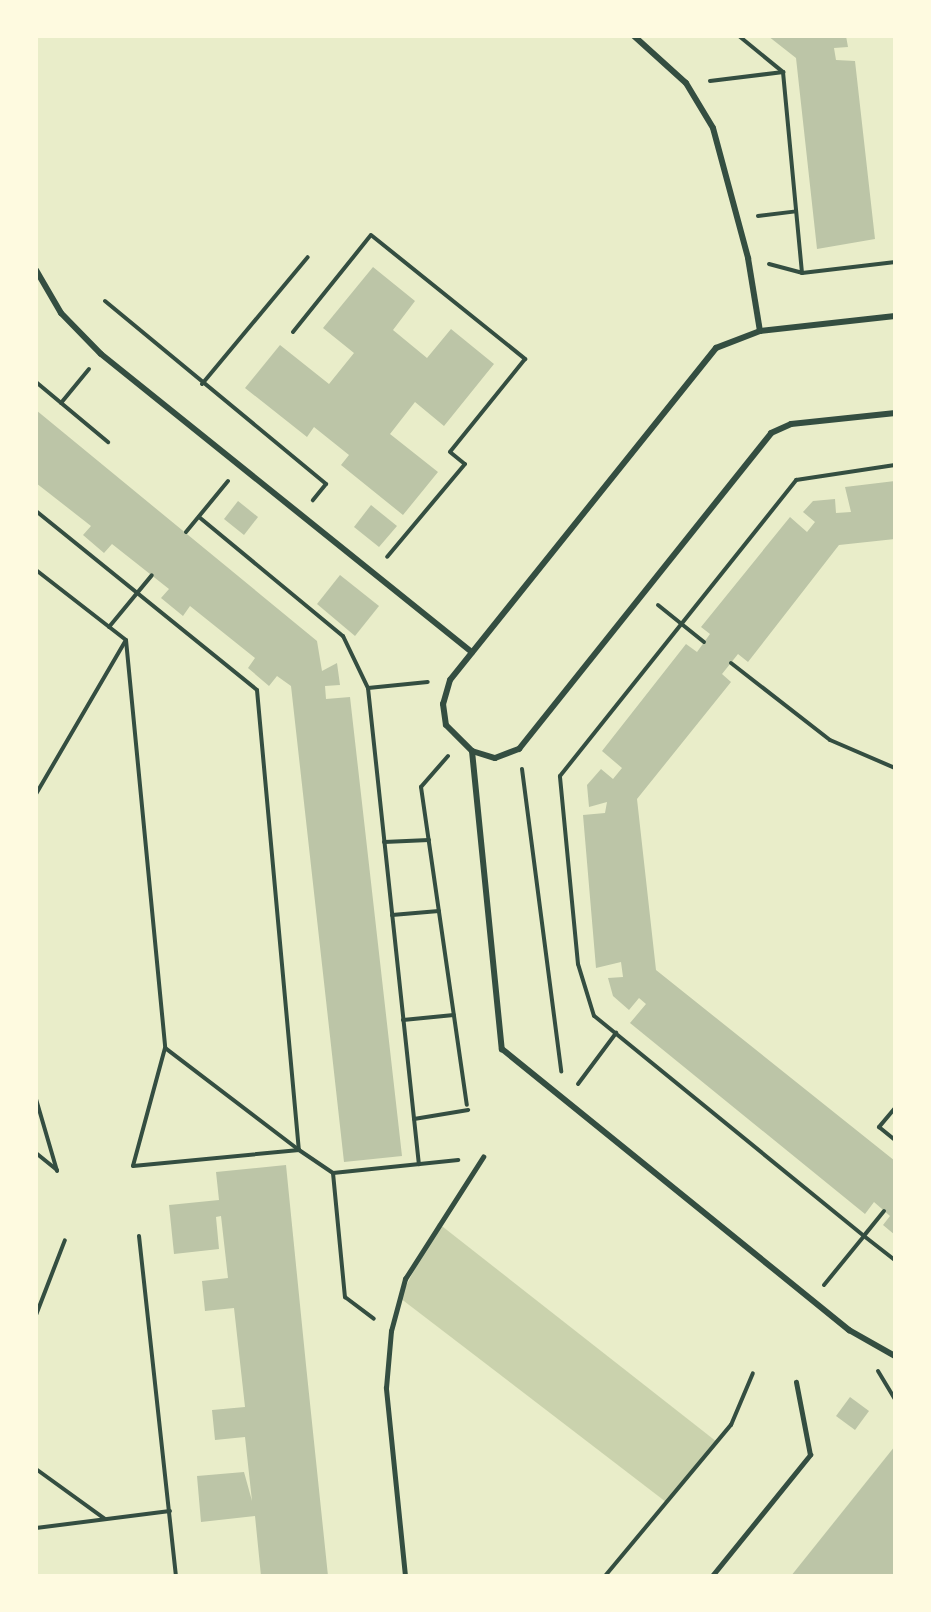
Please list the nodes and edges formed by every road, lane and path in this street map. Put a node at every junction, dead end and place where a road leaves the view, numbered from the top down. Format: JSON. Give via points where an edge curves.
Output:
{"nodes":[{"id":1,"x":634,"y":36,"type":"edge"},
{"id":2,"x":739,"y":36,"type":"edge"},
{"id":3,"x":783,"y":72,"type":"junction"},
{"id":4,"x":686,"y":83,"type":"junction"},
{"id":5,"x":796,"y":211,"type":"junction"},
{"id":6,"x":757,"y":216,"type":"dead end"},
{"id":7,"x":308,"y":257,"type":"dead end"},
{"id":8,"x":748,"y":258,"type":"junction"},
{"id":9,"x":895,"y":262,"type":"edge"},
{"id":10,"x":36,"y":270,"type":"edge"},
{"id":11,"x":802,"y":273,"type":"junction"},
{"id":12,"x":105,"y":301,"type":"dead end"},
{"id":13,"x":895,"y":316,"type":"edge"},
{"id":14,"x":760,"y":331,"type":"junction"},
{"id":15,"x":293,"y":332,"type":"dead end"},
{"id":16,"x":101,"y":354,"type":"junction"},
{"id":17,"x":36,"y":382,"type":"edge"},
{"id":18,"x":202,"y":384,"type":"junction"},
{"id":19,"x":61,"y":403,"type":"junction"},
{"id":20,"x":895,"y":412,"type":"edge"},
{"id":21,"x":108,"y":442,"type":"dead end"},
{"id":22,"x":240,"y":465,"type":"junction"},
{"id":23,"x":895,"y":465,"type":"edge"},
{"id":24,"x":36,"y":511,"type":"edge"},
{"id":25,"x":301,"y":514,"type":"junction"},
{"id":26,"x":199,"y":517,"type":"junction"},
{"id":27,"x":186,"y":532,"type":"dead end"},
{"id":28,"x":36,"y":570,"type":"edge"},
{"id":29,"x":373,"y":574,"type":"junction"},
{"id":30,"x":152,"y":575,"type":"dead end"},
{"id":31,"x":137,"y":592,"type":"junction"},
{"id":32,"x":644,"y":593,"type":"junction"},
{"id":33,"x":682,"y":624,"type":"junction"},
{"id":34,"x":109,"y":627,"type":"junction"},
{"id":35,"x":126,"y":640,"type":"junction"},
{"id":36,"x":704,"y":642,"type":"dead end"},
{"id":37,"x":472,"y":652,"type":"junction"},
{"id":38,"x":731,"y":663,"type":"dead end"},
{"id":39,"x":450,"y":680,"type":"junction"},
{"id":40,"x":368,"y":688,"type":"junction"},
{"id":41,"x":459,"y":744,"type":"junction"},
{"id":42,"x":519,"y":748,"type":"junction"},
{"id":43,"x":472,"y":751,"type":"junction"},
{"id":44,"x":895,"y":768,"type":"edge"},
{"id":45,"x":36,"y":794,"type":"edge"},
{"id":46,"x":429,"y":840,"type":"junction"},
{"id":47,"x":384,"y":842,"type":"dead end"},
{"id":48,"x":439,"y":911,"type":"junction"},
{"id":49,"x":392,"y":915,"type":"dead end"},
{"id":50,"x":454,"y":1015,"type":"junction"},
{"id":51,"x":403,"y":1020,"type":"dead end"},
{"id":52,"x":616,"y":1034,"type":"junction"},
{"id":53,"x":165,"y":1048,"type":"junction"},
{"id":54,"x":36,"y":1099,"type":"edge"},
{"id":55,"x":565,"y":1101,"type":"junction"},
{"id":56,"x":467,"y":1105,"type":"dead end"},
{"id":57,"x":895,"y":1108,"type":"edge"},
{"id":58,"x":468,"y":1110,"type":"dead end"},
{"id":59,"x":414,"y":1119,"type":"dead end"},
{"id":60,"x":895,"y":1140,"type":"edge"},
{"id":61,"x":299,"y":1150,"type":"junction"},
{"id":62,"x":36,"y":1153,"type":"edge"},
{"id":63,"x":483,"y":1157,"type":"joint"},
{"id":64,"x":419,"y":1164,"type":"junction"},
{"id":65,"x":333,"y":1173,"type":"junction"},
{"id":66,"x":884,"y":1211,"type":"dead end"},
{"id":67,"x":139,"y":1236,"type":"dead end"},
{"id":68,"x":864,"y":1236,"type":"junction"},
{"id":69,"x":65,"y":1240,"type":"dead end"},
{"id":70,"x":895,"y":1260,"type":"edge"},
{"id":71,"x":812,"y":1300,"type":"junction"},
{"id":72,"x":36,"y":1315,"type":"edge"},
{"id":73,"x":391,"y":1331,"type":"junction"},
{"id":74,"x":895,"y":1356,"type":"edge"},
{"id":75,"x":753,"y":1373,"type":"dead end"},
{"id":76,"x":796,"y":1383,"type":"dead end"},
{"id":77,"x":36,"y":1469,"type":"edge"},
{"id":78,"x":170,"y":1511,"type":"junction"},
{"id":79,"x":105,"y":1519,"type":"junction"},
{"id":80,"x":36,"y":1528,"type":"edge"},
{"id":81,"x":176,"y":1576,"type":"edge"},
{"id":82,"x":405,"y":1576,"type":"edge"},
{"id":83,"x":605,"y":1576,"type":"edge"},
{"id":84,"x":712,"y":1576,"type":"edge"}],
"edges":[{"from":1,"to":4,"type":"street"},
{"from":2,"to":3,"type":"path"},
{"from":3,"to":4,"type":"path"},
{"from":3,"to":5,"type":"path"},
{"from":4,"to":8,"type":"street","via":[[713,128]]},
{"from":5,"to":6,"type":"path"},
{"from":5,"to":11,"type":"path"},
{"from":7,"to":18,"type":"path"},
{"from":8,"to":11,"type":"path"},
{"from":8,"to":14,"type":"street"},
{"from":9,"to":11,"type":"path"},
{"from":10,"to":16,"type":"street","via":[[61,314]]},
{"from":12,"to":18,"type":"path"},
{"from":13,"to":14,"type":"street"},
{"from":14,"to":37,"type":"street","via":[[716,348]]},
{"from":15,"to":29,"type":"path","via":[[371,235],[525,359],[450,452],[465,464]]},
{"from":16,"to":19,"type":"path"},
{"from":16,"to":22,"type":"street"},
{"from":17,"to":19,"type":"path"},
{"from":18,"to":25,"type":"path","via":[[326,484]]},
{"from":19,"to":21,"type":"path"},
{"from":20,"to":32,"type":"street","via":[[791,424],[771,433]]},
{"from":22,"to":25,"type":"street"},
{"from":22,"to":26,"type":"path"},
{"from":23,"to":33,"type":"path","via":[[796,480]]},
{"from":24,"to":31,"type":"path"},
{"from":25,"to":29,"type":"street"},
{"from":26,"to":27,"type":"path"},
{"from":26,"to":40,"type":"path","via":[[343,636]]},
{"from":28,"to":34,"type":"path"},
{"from":29,"to":37,"type":"street"},
{"from":30,"to":31,"type":"path"},
{"from":31,"to":34,"type":"path"},
{"from":31,"to":61,"type":"path","via":[[257,690]]},
{"from":32,"to":33,"type":"path"},
{"from":32,"to":42,"type":"street"},
{"from":33,"to":36,"type":"path"},
{"from":33,"to":52,"type":"path","via":[[561,776],[578,964],[594,1016]]},
{"from":34,"to":35,"type":"path"},
{"from":35,"to":45,"type":"path"},
{"from":35,"to":53,"type":"path"},
{"from":37,"to":39,"type":"street"},
{"from":38,"to":44,"type":"path","via":[[830,740]]},
{"from":39,"to":40,"type":"path"},
{"from":39,"to":41,"type":"street","via":[[442,705],[447,725]]},
{"from":40,"to":64,"type":"path"},
{"from":41,"to":43,"type":"street"},
{"from":41,"to":46,"type":"path","via":[[421,787]]},
{"from":42,"to":43,"type":"street","via":[[495,758]]},
{"from":42,"to":55,"type":"path"},
{"from":43,"to":55,"type":"street","via":[[502,1049]]},
{"from":46,"to":47,"type":"path"},
{"from":46,"to":48,"type":"path"},
{"from":48,"to":49,"type":"path"},
{"from":48,"to":50,"type":"path"},
{"from":50,"to":51,"type":"path"},
{"from":50,"to":56,"type":"path"},
{"from":52,"to":55,"type":"path"},
{"from":52,"to":68,"type":"path"},
{"from":53,"to":61,"type":"path"},
{"from":53,"to":61,"type":"path","via":[[133,1166]]},
{"from":54,"to":62,"type":"path","via":[[57,1171]]},
{"from":55,"to":71,"type":"street"},
{"from":57,"to":60,"type":"path","via":[[879,1127]]},
{"from":58,"to":59,"type":"path"},
{"from":61,"to":65,"type":"path"},
{"from":63,"to":64,"type":"path"},
{"from":63,"to":73,"type":"lane","via":[[405,1279]]},
{"from":64,"to":65,"type":"path"},
{"from":65,"to":73,"type":"path","via":[[345,1297]]},
{"from":66,"to":68,"type":"path"},
{"from":67,"to":78,"type":"path"},
{"from":68,"to":70,"type":"path"},
{"from":68,"to":71,"type":"path"},
{"from":69,"to":72,"type":"path"},
{"from":71,"to":74,"type":"street"},
{"from":73,"to":82,"type":"lane","via":[[386,1388]]},
{"from":75,"to":83,"type":"path","via":[[731,1425]]},
{"from":76,"to":84,"type":"lane","via":[[810,1455]]},
{"from":77,"to":79,"type":"path"},
{"from":78,"to":79,"type":"path"},
{"from":78,"to":81,"type":"path"},
{"from":79,"to":80,"type":"path"}]}
